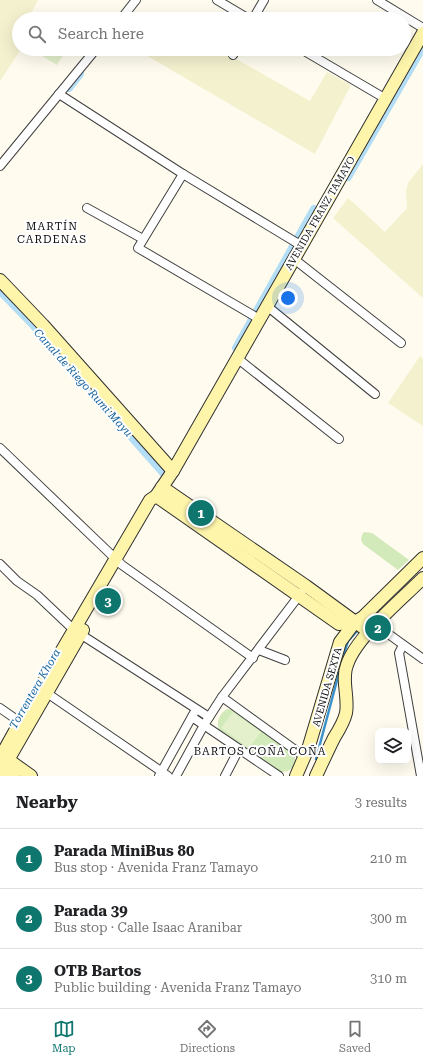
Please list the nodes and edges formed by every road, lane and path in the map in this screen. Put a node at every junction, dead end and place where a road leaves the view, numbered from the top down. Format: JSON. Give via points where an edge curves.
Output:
{"nodes":[{"id":1,"x":136,"y":0,"type":"edge"},
{"id":2,"x":217,"y":0,"type":"edge"},
{"id":3,"x":264,"y":0,"type":"edge"},
{"id":4,"x":377,"y":0,"type":"edge"},
{"id":5,"x":127,"y":12,"type":"edge"},
{"id":6,"x":238,"y":12,"type":"edge"},
{"id":7,"x":258,"y":12,"type":"edge"},
{"id":8,"x":397,"y":12,"type":"edge"},
{"id":9,"x":411,"y":21,"type":"edge"},
{"id":10,"x":423,"y":28,"type":"edge"},
{"id":11,"x":422,"y":39,"type":"edge"},
{"id":12,"x":90,"y":56,"type":"edge"},
{"id":13,"x":313,"y":56,"type":"edge"},
{"id":14,"x":60,"y":94,"type":"junction"},
{"id":15,"x":386,"y":99,"type":"junction"},
{"id":16,"x":0,"y":166,"type":"edge"},
{"id":17,"x":183,"y":174,"type":"junction"},
{"id":18,"x":87,"y":208,"type":"dead end"},
{"id":19,"x":143,"y":240,"type":"junction"},
{"id":20,"x":302,"y":246,"type":"junction"},
{"id":21,"x":294,"y":259,"type":"junction"},
{"id":22,"x":0,"y":280,"type":"edge"},
{"id":23,"x":267,"y":306,"type":"junction"},
{"id":24,"x":261,"y":318,"type":"junction"},
{"id":25,"x":400,"y":343,"type":"dead end"},
{"id":26,"x":237,"y":358,"type":"junction"},
{"id":27,"x":375,"y":394,"type":"dead end"},
{"id":28,"x":339,"y":439,"type":"dead end"},
{"id":29,"x":0,"y":448,"type":"edge"},
{"id":30,"x":173,"y":471,"type":"junction"},
{"id":31,"x":159,"y":492,"type":"junction"},
{"id":32,"x":423,"y":558,"type":"edge"},
{"id":33,"x":119,"y":562,"type":"junction"},
{"id":34,"x":0,"y":564,"type":"edge"},
{"id":35,"x":423,"y":578,"type":"edge"},
{"id":36,"x":303,"y":591,"type":"junction"},
{"id":37,"x":364,"y":626,"type":"junction"},
{"id":38,"x":77,"y":632,"type":"junction"},
{"id":39,"x":403,"y":645,"type":"junction"},
{"id":40,"x":259,"y":650,"type":"junction"},
{"id":41,"x":253,"y":658,"type":"junction"},
{"id":42,"x":423,"y":659,"type":"edge"},
{"id":43,"x":285,"y":660,"type":"dead end"},
{"id":44,"x":48,"y":693,"type":"junction"},
{"id":45,"x":222,"y":697,"type":"junction"},
{"id":46,"x":0,"y":708,"type":"edge"},
{"id":47,"x":196,"y":709,"type":"junction"},
{"id":48,"x":192,"y":717,"type":"junction"},
{"id":49,"x":209,"y":717,"type":"junction"},
{"id":50,"x":20,"y":722,"type":"junction"},
{"id":51,"x":204,"y":725,"type":"junction"},
{"id":52,"x":239,"y":749,"type":"junction"},
{"id":53,"x":2,"y":762,"type":"edge"},
{"id":54,"x":314,"y":767,"type":"edge"},
{"id":55,"x":163,"y":775,"type":"edge"},
{"id":56,"x":14,"y":776,"type":"edge"},
{"id":57,"x":31,"y":776,"type":"edge"},
{"id":58,"x":176,"y":776,"type":"edge"},
{"id":59,"x":225,"y":776,"type":"edge"},
{"id":60,"x":279,"y":776,"type":"edge"},
{"id":61,"x":296,"y":776,"type":"edge"},
{"id":62,"x":421,"y":776,"type":"edge"}],
"edges":[{"from":1,"to":5,"type":"street"},
{"from":2,"to":6,"type":"street"},
{"from":3,"to":7,"type":"street"},
{"from":4,"to":8,"type":"street"},
{"from":9,"to":10,"type":"street"},
{"from":11,"to":15,"type":"main road","name":"AVENIDA FRANZ TAMAYO"},
{"from":12,"to":14,"type":"street"},
{"from":13,"to":15,"type":"street"},
{"from":14,"to":16,"type":"street"},
{"from":14,"to":17,"type":"street"},
{"from":15,"to":20,"type":"main road","name":"AVENIDA FRANZ TAMAYO"},
{"from":17,"to":19,"type":"street"},
{"from":17,"to":20,"type":"street"},
{"from":18,"to":19,"type":"street"},
{"from":19,"to":24,"type":"street","via":[[138,248]]},
{"from":20,"to":21,"type":"main road","name":"AVENIDA FRANZ TAMAYO"},
{"from":21,"to":23,"type":"main road","name":"AVENIDA FRANZ TAMAYO"},
{"from":21,"to":25,"type":"street"},
{"from":22,"to":30,"type":"main road"},
{"from":23,"to":24,"type":"main road","name":"AVENIDA FRANZ TAMAYO"},
{"from":23,"to":27,"type":"street"},
{"from":24,"to":26,"type":"main road","name":"AVENIDA FRANZ TAMAYO"},
{"from":26,"to":28,"type":"street"},
{"from":26,"to":30,"type":"main road","name":"AVENIDA FRANZ TAMAYO"},
{"from":29,"to":33,"type":"street"},
{"from":30,"to":31,"type":"main road","name":"AVENIDA FRANZ TAMAYO"},
{"from":31,"to":33,"type":"main road","name":"AVENIDA FRANZ TAMAYO","via":[[156,503]]},
{"from":31,"to":36,"type":"main road"},
{"from":32,"to":37,"type":"main road","name":"AVENIDA SEXTA","via":[[363,617]]},
{"from":33,"to":38,"type":"main road","name":"AVENIDA FRANZ TAMAYO"},
{"from":33,"to":41,"type":"street"},
{"from":34,"to":38,"type":"street","via":[[17,581],[37,594]]},
{"from":35,"to":37,"type":"main road","name":"AVENIDA SEXTA"},
{"from":36,"to":37,"type":"main road"},
{"from":36,"to":40,"type":"street"},
{"from":37,"to":39,"type":"street"},
{"from":37,"to":54,"type":"main road","name":"AVENIDA SEXTA","via":[[346,666],[346,714],[342,725]]},
{"from":37,"to":54,"type":"main road","name":"AVENIDA SEXTA","via":[[340,642]]},
{"from":38,"to":44,"type":"main road","name":"AVENIDA FRANZ TAMAYO"},
{"from":38,"to":47,"type":"street"},
{"from":38,"to":50,"type":"main road","name":"AVENIDA FRANZ TAMAYO"},
{"from":39,"to":42,"type":"street"},
{"from":39,"to":62,"type":"street","via":[[399,653]]},
{"from":40,"to":41,"type":"street"},
{"from":40,"to":43,"type":"street"},
{"from":41,"to":45,"type":"street"},
{"from":44,"to":53,"type":"main road","name":"AVENIDA FRANZ TAMAYO"},
{"from":44,"to":55,"type":"street"},
{"from":45,"to":49,"type":"street"},
{"from":45,"to":54,"type":"street"},
{"from":46,"to":50,"type":"street"},
{"from":47,"to":48,"type":"street"},
{"from":47,"to":49,"type":"street"},
{"from":48,"to":51,"type":"street"},
{"from":48,"to":55,"type":"street"},
{"from":49,"to":51,"type":"street"},
{"from":50,"to":53,"type":"main road","name":"AVENIDA FRANZ TAMAYO"},
{"from":51,"to":52,"type":"street"},
{"from":51,"to":58,"type":"street"},
{"from":52,"to":59,"type":"street"},
{"from":52,"to":60,"type":"street"},
{"from":53,"to":56,"type":"main road"},
{"from":53,"to":57,"type":"main road"},
{"from":54,"to":61,"type":"main road","name":"AVENIDA SEXTA"}]}
